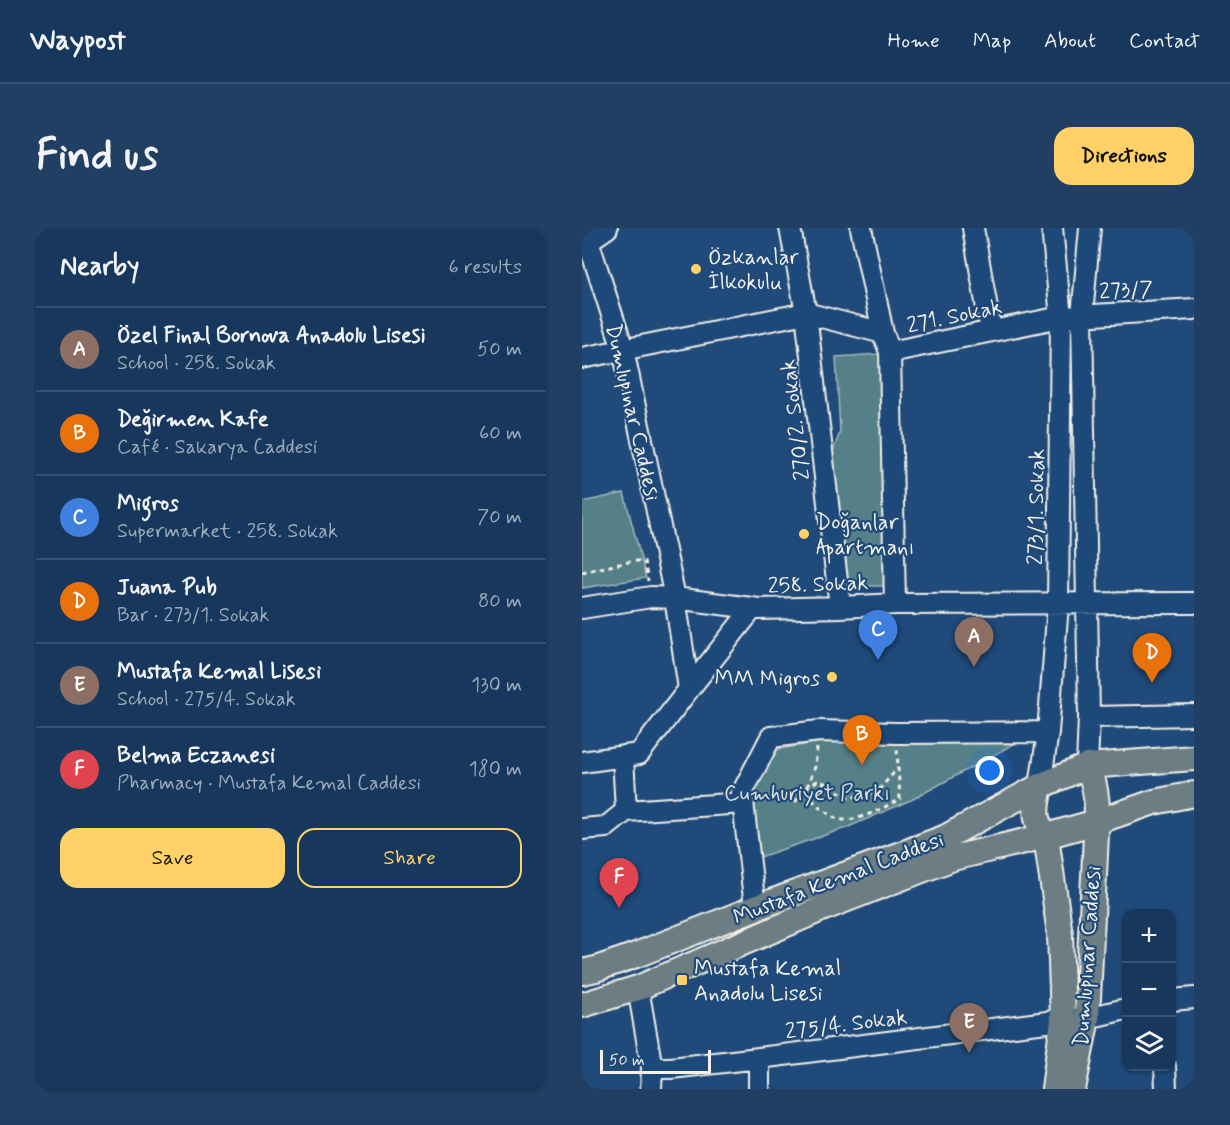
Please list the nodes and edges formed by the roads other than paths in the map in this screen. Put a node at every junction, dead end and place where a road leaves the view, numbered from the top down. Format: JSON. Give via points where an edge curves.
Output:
{"nodes":[{"id":1,"x":607,"y":228,"type":"edge"},
{"id":2,"x":790,"y":228,"type":"edge"},
{"id":3,"x":861,"y":228,"type":"edge"},
{"id":4,"x":973,"y":228,"type":"edge"},
{"id":5,"x":1052,"y":228,"type":"edge"},
{"id":6,"x":1090,"y":228,"type":"edge"},
{"id":7,"x":586,"y":234,"type":"edge"},
{"id":8,"x":1194,"y":309,"type":"edge"},
{"id":9,"x":806,"y":313,"type":"junction"},
{"id":10,"x":1082,"y":316,"type":"junction"},
{"id":11,"x":1061,"y":317,"type":"junction"},
{"id":12,"x":991,"y":331,"type":"junction"},
{"id":13,"x":883,"y":333,"type":"junction"},
{"id":14,"x":623,"y":349,"type":"junction"},
{"id":15,"x":890,"y":352,"type":"junction"},
{"id":16,"x":582,"y":358,"type":"edge"},
{"id":17,"x":675,"y":598,"type":"junction"},
{"id":18,"x":1087,"y":603,"type":"junction"},
{"id":19,"x":1194,"y":603,"type":"edge"},
{"id":20,"x":895,"y":604,"type":"junction"},
{"id":21,"x":1058,"y":604,"type":"junction"},
{"id":22,"x":840,"y":607,"type":"junction"},
{"id":23,"x":582,"y":608,"type":"edge"},
{"id":24,"x":753,"y":608,"type":"junction"},
{"id":25,"x":689,"y":688,"type":"junction"},
{"id":26,"x":1194,"y":715,"type":"edge"},
{"id":27,"x":1089,"y":717,"type":"junction"},
{"id":28,"x":1048,"y":732,"type":"junction"},
{"id":29,"x":631,"y":755,"type":"junction"},
{"id":30,"x":1194,"y":758,"type":"edge"},
{"id":31,"x":582,"y":762,"type":"edge"},
{"id":32,"x":1087,"y":766,"type":"junction"},
{"id":33,"x":1040,"y":786,"type":"junction"},
{"id":34,"x":1194,"y":794,"type":"edge"},
{"id":35,"x":743,"y":798,"type":"junction"},
{"id":36,"x":626,"y":811,"type":"junction"},
{"id":37,"x":1095,"y":822,"type":"junction"},
{"id":38,"x":582,"y":829,"type":"edge"},
{"id":39,"x":1046,"y":836,"type":"junction"},
{"id":40,"x":755,"y":908,"type":"junction"},
{"id":41,"x":582,"y":972,"type":"edge"},
{"id":42,"x":638,"y":988,"type":"junction"},
{"id":43,"x":1194,"y":998,"type":"edge"},
{"id":44,"x":1176,"y":1000,"type":"edge"},
{"id":45,"x":582,"y":1005,"type":"edge"},
{"id":46,"x":1122,"y":1010,"type":"edge"},
{"id":47,"x":1075,"y":1019,"type":"junction"},
{"id":48,"x":759,"y":1058,"type":"junction"},
{"id":49,"x":652,"y":1068,"type":"junction"},
{"id":50,"x":1165,"y":1071,"type":"edge"},
{"id":51,"x":651,"y":1089,"type":"edge"},
{"id":52,"x":759,"y":1089,"type":"edge"},
{"id":53,"x":1054,"y":1089,"type":"edge"},
{"id":54,"x":1073,"y":1089,"type":"edge"},
{"id":55,"x":1166,"y":1089,"type":"edge"}],
"edges":[{"from":1,"to":7,"type":"street"},
{"from":2,"to":9,"type":"street","name":"270/2. Sokak"},
{"from":3,"to":13,"type":"street"},
{"from":4,"to":12,"type":"street"},
{"from":5,"to":11,"type":"street","name":"273/1. Sokak"},
{"from":6,"to":10,"type":"street"},
{"from":7,"to":14,"type":"street","name":"Dumlupınar Caddesi"},
{"from":8,"to":10,"type":"street","name":"273/7"},
{"from":9,"to":13,"type":"street","name":"271. Sokak"},
{"from":9,"to":14,"type":"street","name":"271. Sokak"},
{"from":9,"to":22,"type":"street","name":"270/2. Sokak"},
{"from":10,"to":11,"type":"street","name":"273/7"},
{"from":10,"to":18,"type":"street"},
{"from":11,"to":12,"type":"street","name":"271. Sokak"},
{"from":11,"to":21,"type":"street","name":"273/1. Sokak"},
{"from":12,"to":15,"type":"street","name":"271. Sokak"},
{"from":13,"to":15,"type":"street","name":"271. Sokak"},
{"from":14,"to":16,"type":"street","name":"271. Sokak"},
{"from":14,"to":17,"type":"street","name":"Dumlupınar Caddesi"},
{"from":15,"to":20,"type":"street"},
{"from":17,"to":23,"type":"street","name":"258. Sokak","via":[[651,597]]},
{"from":17,"to":24,"type":"street","name":"258. Sokak"},
{"from":17,"to":25,"type":"street","name":"Dumlupınar Caddesi"},
{"from":18,"to":19,"type":"street","name":"258. Sokak"},
{"from":18,"to":21,"type":"street","name":"258. Sokak"},
{"from":18,"to":27,"type":"street"},
{"from":20,"to":21,"type":"street","name":"258. Sokak"},
{"from":20,"to":22,"type":"street","name":"258. Sokak"},
{"from":21,"to":28,"type":"street","name":"273/1. Sokak"},
{"from":22,"to":24,"type":"street","name":"258. Sokak"},
{"from":24,"to":25,"type":"street"},
{"from":25,"to":29,"type":"street"},
{"from":26,"to":27,"type":"street"},
{"from":27,"to":32,"type":"street"},
{"from":28,"to":33,"type":"street","name":"273/1. Sokak"},
{"from":28,"to":35,"type":"street","via":[[819,731],[771,737]]},
{"from":29,"to":31,"type":"street"},
{"from":29,"to":36,"type":"street"},
{"from":30,"to":32,"type":"main road","name":"Mustafa Kemal Caddesi"},
{"from":32,"to":33,"type":"main road","name":"Mustafa Kemal Caddesi"},
{"from":32,"to":37,"type":"main road","name":"Dumlupınar Caddesi","via":[[1095,786]]},
{"from":33,"to":39,"type":"main road","name":"Dumlupınar Caddesi","via":[[1036,818]]},
{"from":33,"to":40,"type":"main road","name":"Mustafa Kemal Caddesi","via":[[944,838]]},
{"from":34,"to":37,"type":"main road","name":"Mustafa Kemal Caddesi","via":[[1154,802]]},
{"from":35,"to":36,"type":"street"},
{"from":35,"to":40,"type":"street"},
{"from":36,"to":38,"type":"street","via":[[606,827]]},
{"from":37,"to":39,"type":"main road","name":"Mustafa Kemal Caddesi"},
{"from":37,"to":47,"type":"main road","name":"Dumlupınar Caddesi"},
{"from":39,"to":42,"type":"main road","name":"Mustafa Kemal Caddesi","via":[[953,858]]},
{"from":39,"to":47,"type":"main road","name":"Dumlupınar Caddesi"},
{"from":40,"to":41,"type":"main road","name":"Mustafa Kemal Caddesi"},
{"from":42,"to":45,"type":"main road","name":"Mustafa Kemal Caddesi"},
{"from":42,"to":49,"type":"street"},
{"from":43,"to":44,"type":"street"},
{"from":46,"to":47,"type":"street","name":"275/4. Sokak"},
{"from":47,"to":48,"type":"street","name":"275/4. Sokak"},
{"from":47,"to":53,"type":"main road","name":"Dumlupınar Caddesi"},
{"from":47,"to":54,"type":"main road","name":"Dumlupınar Caddesi"},
{"from":48,"to":49,"type":"street","name":"275/4. Sokak"},
{"from":48,"to":52,"type":"street"},
{"from":49,"to":51,"type":"street"},
{"from":50,"to":55,"type":"street"}]}
